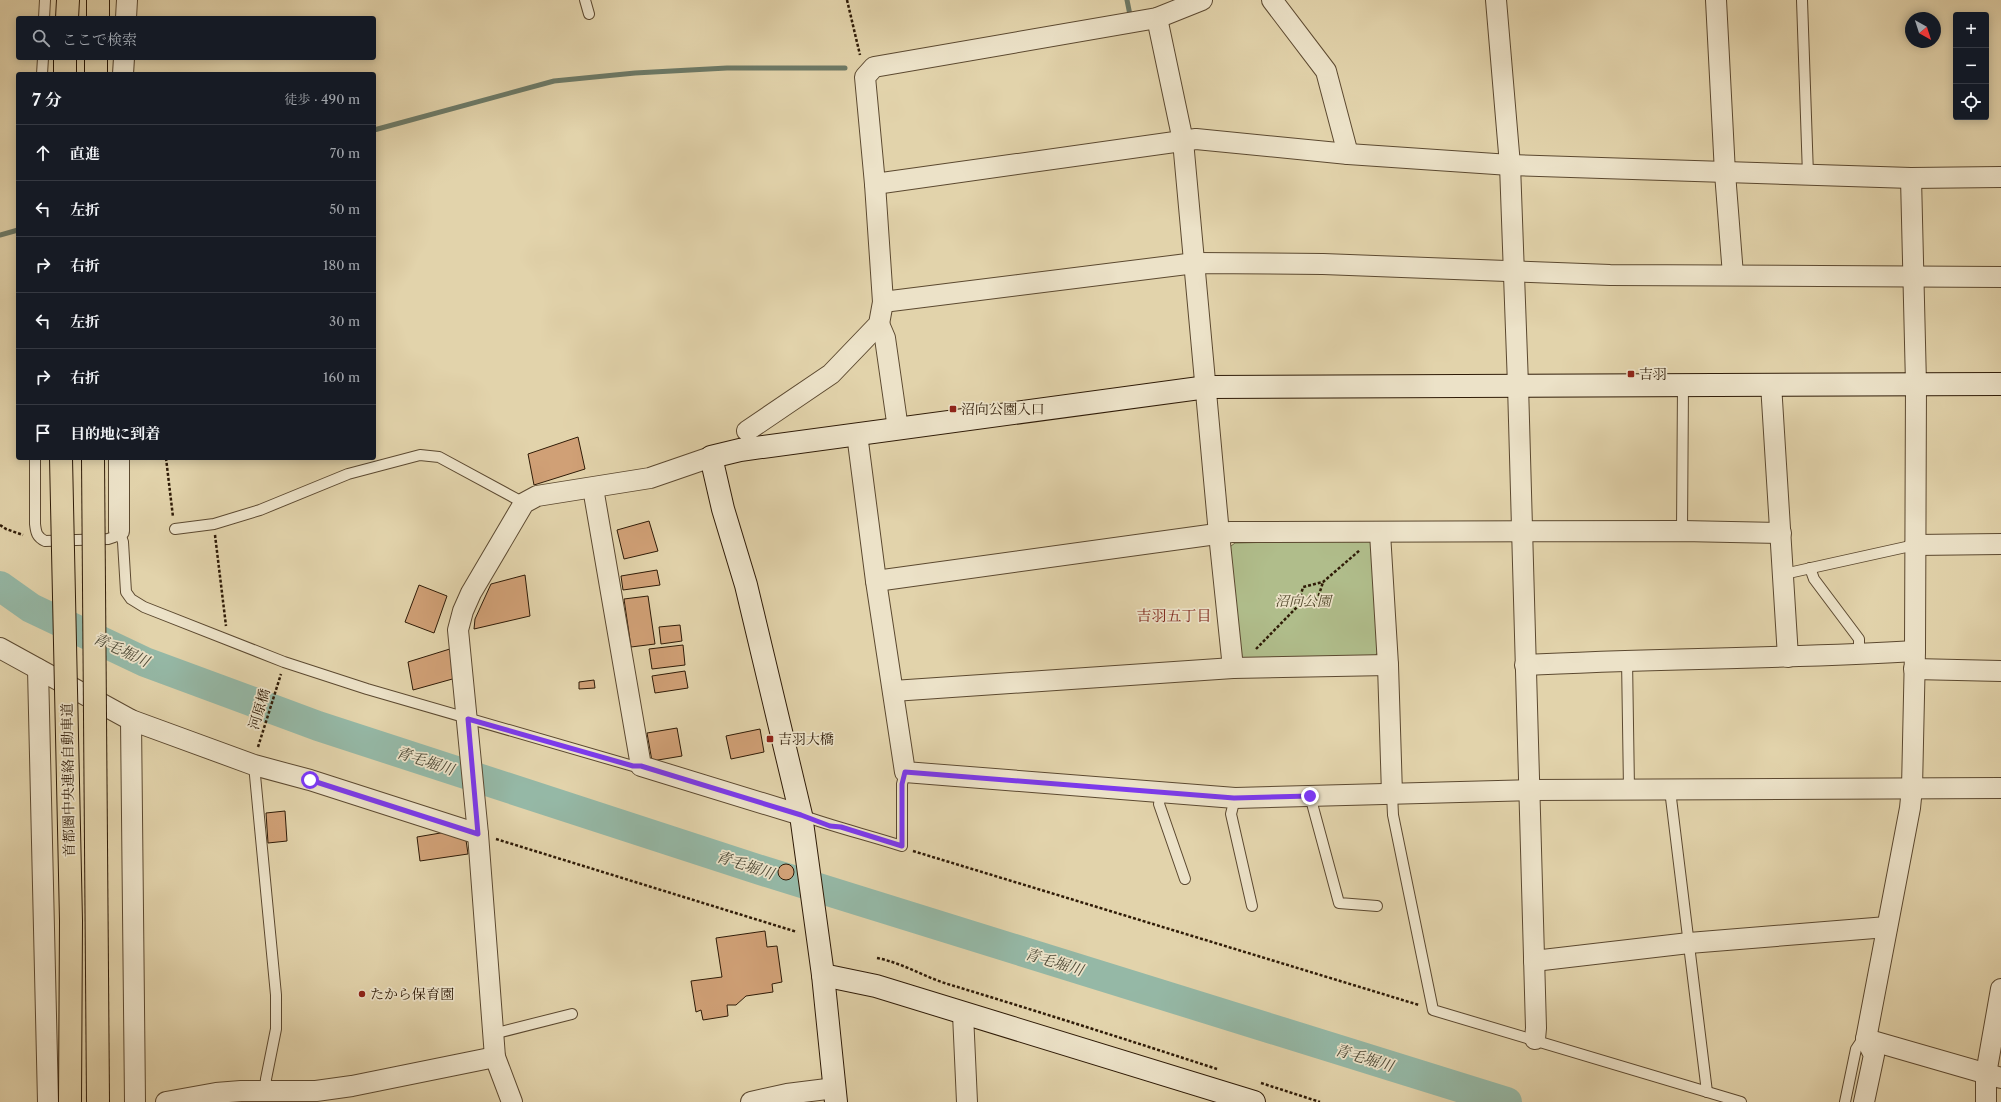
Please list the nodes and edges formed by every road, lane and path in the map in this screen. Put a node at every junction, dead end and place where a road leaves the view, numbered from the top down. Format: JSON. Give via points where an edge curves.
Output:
{"nodes":[{"id":1,"x":45,"y":0,"type":"edge"},
{"id":2,"x":68,"y":0,"type":"edge"},
{"id":3,"x":98,"y":0,"type":"edge"},
{"id":4,"x":127,"y":0,"type":"edge"},
{"id":5,"x":585,"y":0,"type":"edge"},
{"id":6,"x":847,"y":0,"type":"edge"},
{"id":7,"x":1202,"y":0,"type":"edge"},
{"id":8,"x":1272,"y":0,"type":"edge"},
{"id":9,"x":1496,"y":0,"type":"edge"},
{"id":10,"x":1716,"y":0,"type":"edge"},
{"id":11,"x":1802,"y":0,"type":"edge"},
{"id":12,"x":589,"y":14,"type":"dead end"},
{"id":13,"x":44,"y":16,"type":"edge"},
{"id":14,"x":67,"y":16,"type":"edge"},
{"id":15,"x":98,"y":16,"type":"edge"},
{"id":16,"x":126,"y":16,"type":"edge"},
{"id":17,"x":1157,"y":18,"type":"junction"},
{"id":18,"x":43,"y":60,"type":"edge"},
{"id":19,"x":65,"y":60,"type":"edge"},
{"id":20,"x":96,"y":60,"type":"edge"},
{"id":21,"x":124,"y":60,"type":"edge"},
{"id":22,"x":42,"y":72,"type":"edge"},
{"id":23,"x":65,"y":72,"type":"edge"},
{"id":24,"x":96,"y":72,"type":"edge"},
{"id":25,"x":123,"y":72,"type":"edge"},
{"id":26,"x":865,"y":77,"type":"junction"},
{"id":27,"x":1183,"y":141,"type":"junction"},
{"id":28,"x":1348,"y":154,"type":"junction"},
{"id":29,"x":1510,"y":165,"type":"junction"},
{"id":30,"x":1725,"y":173,"type":"junction"},
{"id":31,"x":1808,"y":175,"type":"junction"},
{"id":32,"x":2001,"y":177,"type":"edge"},
{"id":33,"x":1912,"y":178,"type":"junction"},
{"id":34,"x":875,"y":184,"type":"junction"},
{"id":35,"x":1195,"y":263,"type":"junction"},
{"id":36,"x":1513,"y":271,"type":"junction"},
{"id":37,"x":1733,"y":275,"type":"junction"},
{"id":38,"x":1912,"y":277,"type":"junction"},
{"id":39,"x":2001,"y":277,"type":"edge"},
{"id":40,"x":883,"y":302,"type":"junction"},
{"id":41,"x":879,"y":324,"type":"junction"},
{"id":42,"x":1683,"y":384,"type":"junction"},
{"id":43,"x":1771,"y":384,"type":"junction"},
{"id":44,"x":1916,"y":384,"type":"junction"},
{"id":45,"x":2001,"y":384,"type":"edge"},
{"id":46,"x":1518,"y":385,"type":"junction"},
{"id":47,"x":1207,"y":387,"type":"junction"},
{"id":48,"x":898,"y":429,"type":"junction"},
{"id":49,"x":747,"y":431,"type":"dead end"},
{"id":50,"x":857,"y":434,"type":"junction"},
{"id":51,"x":711,"y":457,"type":"junction"},
{"id":52,"x":34,"y":460,"type":"edge"},
{"id":53,"x":62,"y":460,"type":"edge"},
{"id":54,"x":93,"y":460,"type":"edge"},
{"id":55,"x":119,"y":460,"type":"edge"},
{"id":56,"x":166,"y":460,"type":"edge"},
{"id":57,"x":593,"y":488,"type":"junction"},
{"id":58,"x":524,"y":503,"type":"junction"},
{"id":59,"x":171,"y":510,"type":"dead end"},
{"id":60,"x":214,"y":524,"type":"junction"},
{"id":61,"x":0,"y":525,"type":"edge"},
{"id":62,"x":175,"y":529,"type":"dead end"},
{"id":63,"x":119,"y":531,"type":"junction"},
{"id":64,"x":1682,"y":531,"type":"junction"},
{"id":65,"x":1521,"y":532,"type":"junction"},
{"id":66,"x":1380,"y":533,"type":"junction"},
{"id":67,"x":1781,"y":533,"type":"junction"},
{"id":68,"x":1219,"y":534,"type":"junction"},
{"id":69,"x":39,"y":538,"type":"junction"},
{"id":70,"x":2001,"y":544,"type":"edge"},
{"id":71,"x":1915,"y":545,"type":"junction"},
{"id":72,"x":1810,"y":568,"type":"junction"},
{"id":73,"x":1784,"y":574,"type":"junction"},
{"id":74,"x":876,"y":581,"type":"junction"},
{"id":75,"x":1323,"y":582,"type":"junction"},
{"id":76,"x":1298,"y":606,"type":"junction"},
{"id":77,"x":228,"y":640,"type":"junction"},
{"id":78,"x":0,"y":648,"type":"edge"},
{"id":79,"x":1255,"y":650,"type":"dead end"},
{"id":80,"x":1859,"y":654,"type":"junction"},
{"id":81,"x":1788,"y":658,"type":"junction"},
{"id":82,"x":1627,"y":659,"type":"junction"},
{"id":83,"x":1914,"y":660,"type":"junction"},
{"id":84,"x":1388,"y":665,"type":"junction"},
{"id":85,"x":1525,"y":665,"type":"junction"},
{"id":86,"x":283,"y":667,"type":"dead end"},
{"id":87,"x":1233,"y":668,"type":"junction"},
{"id":88,"x":38,"y":669,"type":"junction"},
{"id":89,"x":2001,"y":671,"type":"edge"},
{"id":90,"x":893,"y":691,"type":"junction"},
{"id":91,"x":132,"y":720,"type":"junction"},
{"id":92,"x":468,"y":721,"type":"junction"},
{"id":93,"x":256,"y":757,"type":"junction"},
{"id":94,"x":641,"y":766,"type":"junction"},
{"id":95,"x":905,"y":772,"type":"junction"},
{"id":96,"x":1629,"y":788,"type":"junction"},
{"id":97,"x":1912,"y":788,"type":"junction"},
{"id":98,"x":2001,"y":788,"type":"edge"},
{"id":99,"x":1530,"y":790,"type":"junction"},
{"id":100,"x":1670,"y":790,"type":"junction"},
{"id":101,"x":1161,"y":792,"type":"junction"},
{"id":102,"x":1392,"y":794,"type":"junction"},
{"id":103,"x":1310,"y":796,"type":"junction"},
{"id":104,"x":1234,"y":798,"type":"junction"},
{"id":105,"x":802,"y":822,"type":"junction"},
{"id":106,"x":481,"y":833,"type":"junction"},
{"id":107,"x":902,"y":846,"type":"junction"},
{"id":108,"x":1186,"y":879,"type":"dead end"},
{"id":109,"x":1252,"y":906,"type":"dead end"},
{"id":110,"x":1377,"y":906,"type":"dead end"},
{"id":111,"x":1887,"y":927,"type":"junction"},
{"id":112,"x":809,"y":932,"type":"junction"},
{"id":113,"x":1689,"y":943,"type":"junction"},
{"id":114,"x":877,"y":958,"type":"dead end"},
{"id":115,"x":1534,"y":960,"type":"junction"},
{"id":116,"x":823,"y":975,"type":"junction"},
{"id":117,"x":2001,"y":989,"type":"edge"},
{"id":118,"x":1433,"y":1010,"type":"junction"},
{"id":119,"x":572,"y":1014,"type":"dead end"},
{"id":120,"x":963,"y":1014,"type":"junction"},
{"id":121,"x":493,"y":1034,"type":"junction"},
{"id":122,"x":1535,"y":1039,"type":"junction"},
{"id":123,"x":1866,"y":1039,"type":"junction"},
{"id":124,"x":495,"y":1057,"type":"junction"},
{"id":125,"x":1225,"y":1071,"type":"dead end"},
{"id":126,"x":1993,"y":1076,"type":"edge"},
{"id":127,"x":265,"y":1091,"type":"junction"},
{"id":128,"x":1254,"y":1091,"type":"edge"},
{"id":129,"x":1707,"y":1092,"type":"junction"},
{"id":130,"x":346,"y":1094,"type":"edge"},
{"id":131,"x":836,"y":1095,"type":"edge"},
{"id":132,"x":48,"y":1102,"type":"edge"},
{"id":133,"x":70,"y":1102,"type":"edge"},
{"id":134,"x":98,"y":1102,"type":"edge"},
{"id":135,"x":135,"y":1102,"type":"edge"},
{"id":136,"x":166,"y":1102,"type":"edge"},
{"id":137,"x":512,"y":1102,"type":"edge"},
{"id":138,"x":750,"y":1102,"type":"edge"},
{"id":139,"x":967,"y":1102,"type":"edge"},
{"id":140,"x":1320,"y":1102,"type":"edge"},
{"id":141,"x":1740,"y":1102,"type":"edge"},
{"id":142,"x":1845,"y":1102,"type":"edge"},
{"id":143,"x":1864,"y":1102,"type":"edge"},
{"id":144,"x":1986,"y":1102,"type":"edge"}],
"edges":[{"from":1,"to":13,"type":"lane"},
{"from":2,"to":14,"type":"highway"},
{"from":3,"to":15,"type":"highway"},
{"from":4,"to":16,"type":"street"},
{"from":5,"to":12,"type":"lane"},
{"from":6,"to":26,"type":"path"},
{"from":7,"to":17,"type":"street"},
{"from":8,"to":28,"type":"street","via":[[1326,71]]},
{"from":9,"to":29,"type":"street"},
{"from":10,"to":30,"type":"street"},
{"from":11,"to":31,"type":"lane"},
{"from":17,"to":26,"type":"street","via":[[874,67]]},
{"from":17,"to":27,"type":"street"},
{"from":18,"to":22,"type":"lane"},
{"from":19,"to":23,"type":"highway"},
{"from":20,"to":24,"type":"highway"},
{"from":21,"to":25,"type":"street"},
{"from":26,"to":34,"type":"street"},
{"from":27,"to":28,"type":"street","via":[[1196,139]]},
{"from":27,"to":34,"type":"street"},
{"from":27,"to":35,"type":"street"},
{"from":28,"to":29,"type":"street"},
{"from":29,"to":30,"type":"street"},
{"from":29,"to":36,"type":"street"},
{"from":30,"to":31,"type":"street"},
{"from":30,"to":37,"type":"street"},
{"from":31,"to":33,"type":"street"},
{"from":32,"to":33,"type":"street"},
{"from":33,"to":38,"type":"street"},
{"from":34,"to":40,"type":"street"},
{"from":35,"to":36,"type":"street","via":[[1323,264]]},
{"from":35,"to":40,"type":"street"},
{"from":35,"to":47,"type":"street"},
{"from":36,"to":37,"type":"street"},
{"from":36,"to":46,"type":"street"},
{"from":37,"to":38,"type":"street"},
{"from":38,"to":39,"type":"street"},
{"from":38,"to":44,"type":"street"},
{"from":40,"to":41,"type":"street"},
{"from":41,"to":48,"type":"street","via":[[886,338]]},
{"from":41,"to":49,"type":"street","via":[[831,374]]},
{"from":42,"to":43,"type":"street"},
{"from":42,"to":46,"type":"street"},
{"from":42,"to":64,"type":"lane"},
{"from":43,"to":44,"type":"street"},
{"from":43,"to":67,"type":"street"},
{"from":44,"to":45,"type":"street"},
{"from":44,"to":71,"type":"street"},
{"from":46,"to":47,"type":"street"},
{"from":46,"to":65,"type":"street"},
{"from":47,"to":48,"type":"street"},
{"from":47,"to":68,"type":"street"},
{"from":48,"to":50,"type":"street"},
{"from":50,"to":51,"type":"street","via":[[740,450]]},
{"from":50,"to":74,"type":"street"},
{"from":51,"to":57,"type":"street","via":[[650,478]]},
{"from":51,"to":105,"type":"street","via":[[723,509],[746,585]]},
{"from":52,"to":69,"type":"lane","via":[[35,524]]},
{"from":53,"to":133,"type":"highway","name":"首都圏中央連絡自動車道","bridge":true,"via":[[71,913]]},
{"from":54,"to":134,"type":"highway","name":"首都圏中央連絡自動車道","bridge":true},
{"from":55,"to":63,"type":"street"},
{"from":56,"to":59,"type":"path"},
{"from":57,"to":58,"type":"street","via":[[537,496]]},
{"from":57,"to":94,"type":"street"},
{"from":58,"to":60,"type":"lane","via":[[439,457],[420,455],[348,474],[260,510]]},
{"from":58,"to":92,"type":"street","via":[[471,593],[460,621],[459,641]]},
{"from":60,"to":62,"type":"lane"},
{"from":60,"to":77,"type":"path"},
{"from":61,"to":69,"type":"path"},
{"from":63,"to":69,"type":"lane","via":[[108,539],[45,541]]},
{"from":63,"to":77,"type":"lane","via":[[123,542],[126,592],[131,599],[144,607]]},
{"from":64,"to":65,"type":"street"},
{"from":64,"to":67,"type":"street"},
{"from":65,"to":66,"type":"street"},
{"from":65,"to":85,"type":"street"},
{"from":66,"to":68,"type":"street"},
{"from":66,"to":75,"type":"path"},
{"from":66,"to":84,"type":"street"},
{"from":67,"to":73,"type":"street"},
{"from":68,"to":74,"type":"street"},
{"from":68,"to":87,"type":"street"},
{"from":70,"to":71,"type":"street"},
{"from":71,"to":72,"type":"lane"},
{"from":71,"to":83,"type":"street"},
{"from":72,"to":73,"type":"lane"},
{"from":72,"to":80,"type":"lane","via":[[1814,578],[1859,639]]},
{"from":73,"to":81,"type":"street"},
{"from":74,"to":90,"type":"street"},
{"from":75,"to":76,"type":"path","via":[[1317,601]]},
{"from":75,"to":76,"type":"path","via":[[1303,587]]},
{"from":76,"to":79,"type":"path"},
{"from":77,"to":92,"type":"lane","via":[[284,662]]},
{"from":78,"to":88,"type":"street"},
{"from":80,"to":81,"type":"street"},
{"from":80,"to":83,"type":"street"},
{"from":81,"to":82,"type":"street"},
{"from":82,"to":85,"type":"street"},
{"from":82,"to":96,"type":"lane"},
{"from":83,"to":89,"type":"street"},
{"from":83,"to":97,"type":"street"},
{"from":84,"to":87,"type":"street"},
{"from":84,"to":102,"type":"street"},
{"from":85,"to":99,"type":"street"},
{"from":86,"to":93,"type":"path","name":"河原橋"},
{"from":87,"to":90,"type":"street"},
{"from":88,"to":91,"type":"street"},
{"from":88,"to":132,"type":"street"},
{"from":90,"to":95,"type":"street"},
{"from":91,"to":93,"type":"street"},
{"from":91,"to":135,"type":"street"},
{"from":92,"to":94,"type":"lane","via":[[633,766]]},
{"from":92,"to":106,"type":"street"},
{"from":93,"to":106,"type":"street","via":[[310,780]]},
{"from":93,"to":127,"type":"lane","via":[[276,995],[276,1029]]},
{"from":94,"to":105,"type":"street"},
{"from":95,"to":101,"type":"street"},
{"from":95,"to":107,"type":"lane","via":[[902,784]]},
{"from":96,"to":99,"type":"street"},
{"from":96,"to":100,"type":"street"},
{"from":97,"to":98,"type":"street"},
{"from":97,"to":100,"type":"street"},
{"from":97,"to":111,"type":"street"},
{"from":99,"to":102,"type":"street"},
{"from":99,"to":115,"type":"street"},
{"from":100,"to":113,"type":"lane"},
{"from":101,"to":104,"type":"street"},
{"from":101,"to":108,"type":"lane","via":[[1159,804]]},
{"from":102,"to":103,"type":"street"},
{"from":102,"to":118,"type":"lane","via":[[1393,816]]},
{"from":103,"to":104,"type":"street"},
{"from":103,"to":110,"type":"lane","via":[[1339,903]]},
{"from":104,"to":109,"type":"lane","via":[[1231,814]]},
{"from":105,"to":107,"type":"lane","via":[[841,827]]},
{"from":105,"to":112,"type":"street"},
{"from":106,"to":112,"type":"path"},
{"from":106,"to":121,"type":"street"},
{"from":107,"to":118,"type":"path"},
{"from":111,"to":113,"type":"street"},
{"from":111,"to":123,"type":"street"},
{"from":112,"to":116,"type":"street"},
{"from":113,"to":115,"type":"street"},
{"from":113,"to":129,"type":"lane"},
{"from":114,"to":125,"type":"path","via":[[891,961],[936,981]]},
{"from":115,"to":122,"type":"street"},
{"from":116,"to":120,"type":"street","via":[[876,986]]},
{"from":116,"to":131,"type":"street"},
{"from":117,"to":126,"type":"street"},
{"from":118,"to":122,"type":"lane"},
{"from":119,"to":121,"type":"lane"},
{"from":120,"to":128,"type":"street"},
{"from":120,"to":139,"type":"street"},
{"from":121,"to":124,"type":"street"},
{"from":122,"to":129,"type":"lane"},
{"from":123,"to":126,"type":"street"},
{"from":123,"to":142,"type":"lane","via":[[1856,1049]]},
{"from":123,"to":143,"type":"street","via":[[1874,1055]]},
{"from":124,"to":130,"type":"street"},
{"from":124,"to":137,"type":"street"},
{"from":126,"to":144,"type":"street"},
{"from":127,"to":130,"type":"street"},
{"from":127,"to":136,"type":"street","via":[[216,1093]]},
{"from":128,"to":140,"type":"path"},
{"from":129,"to":141,"type":"lane"},
{"from":131,"to":138,"type":"street","via":[[787,1094]]}]}
